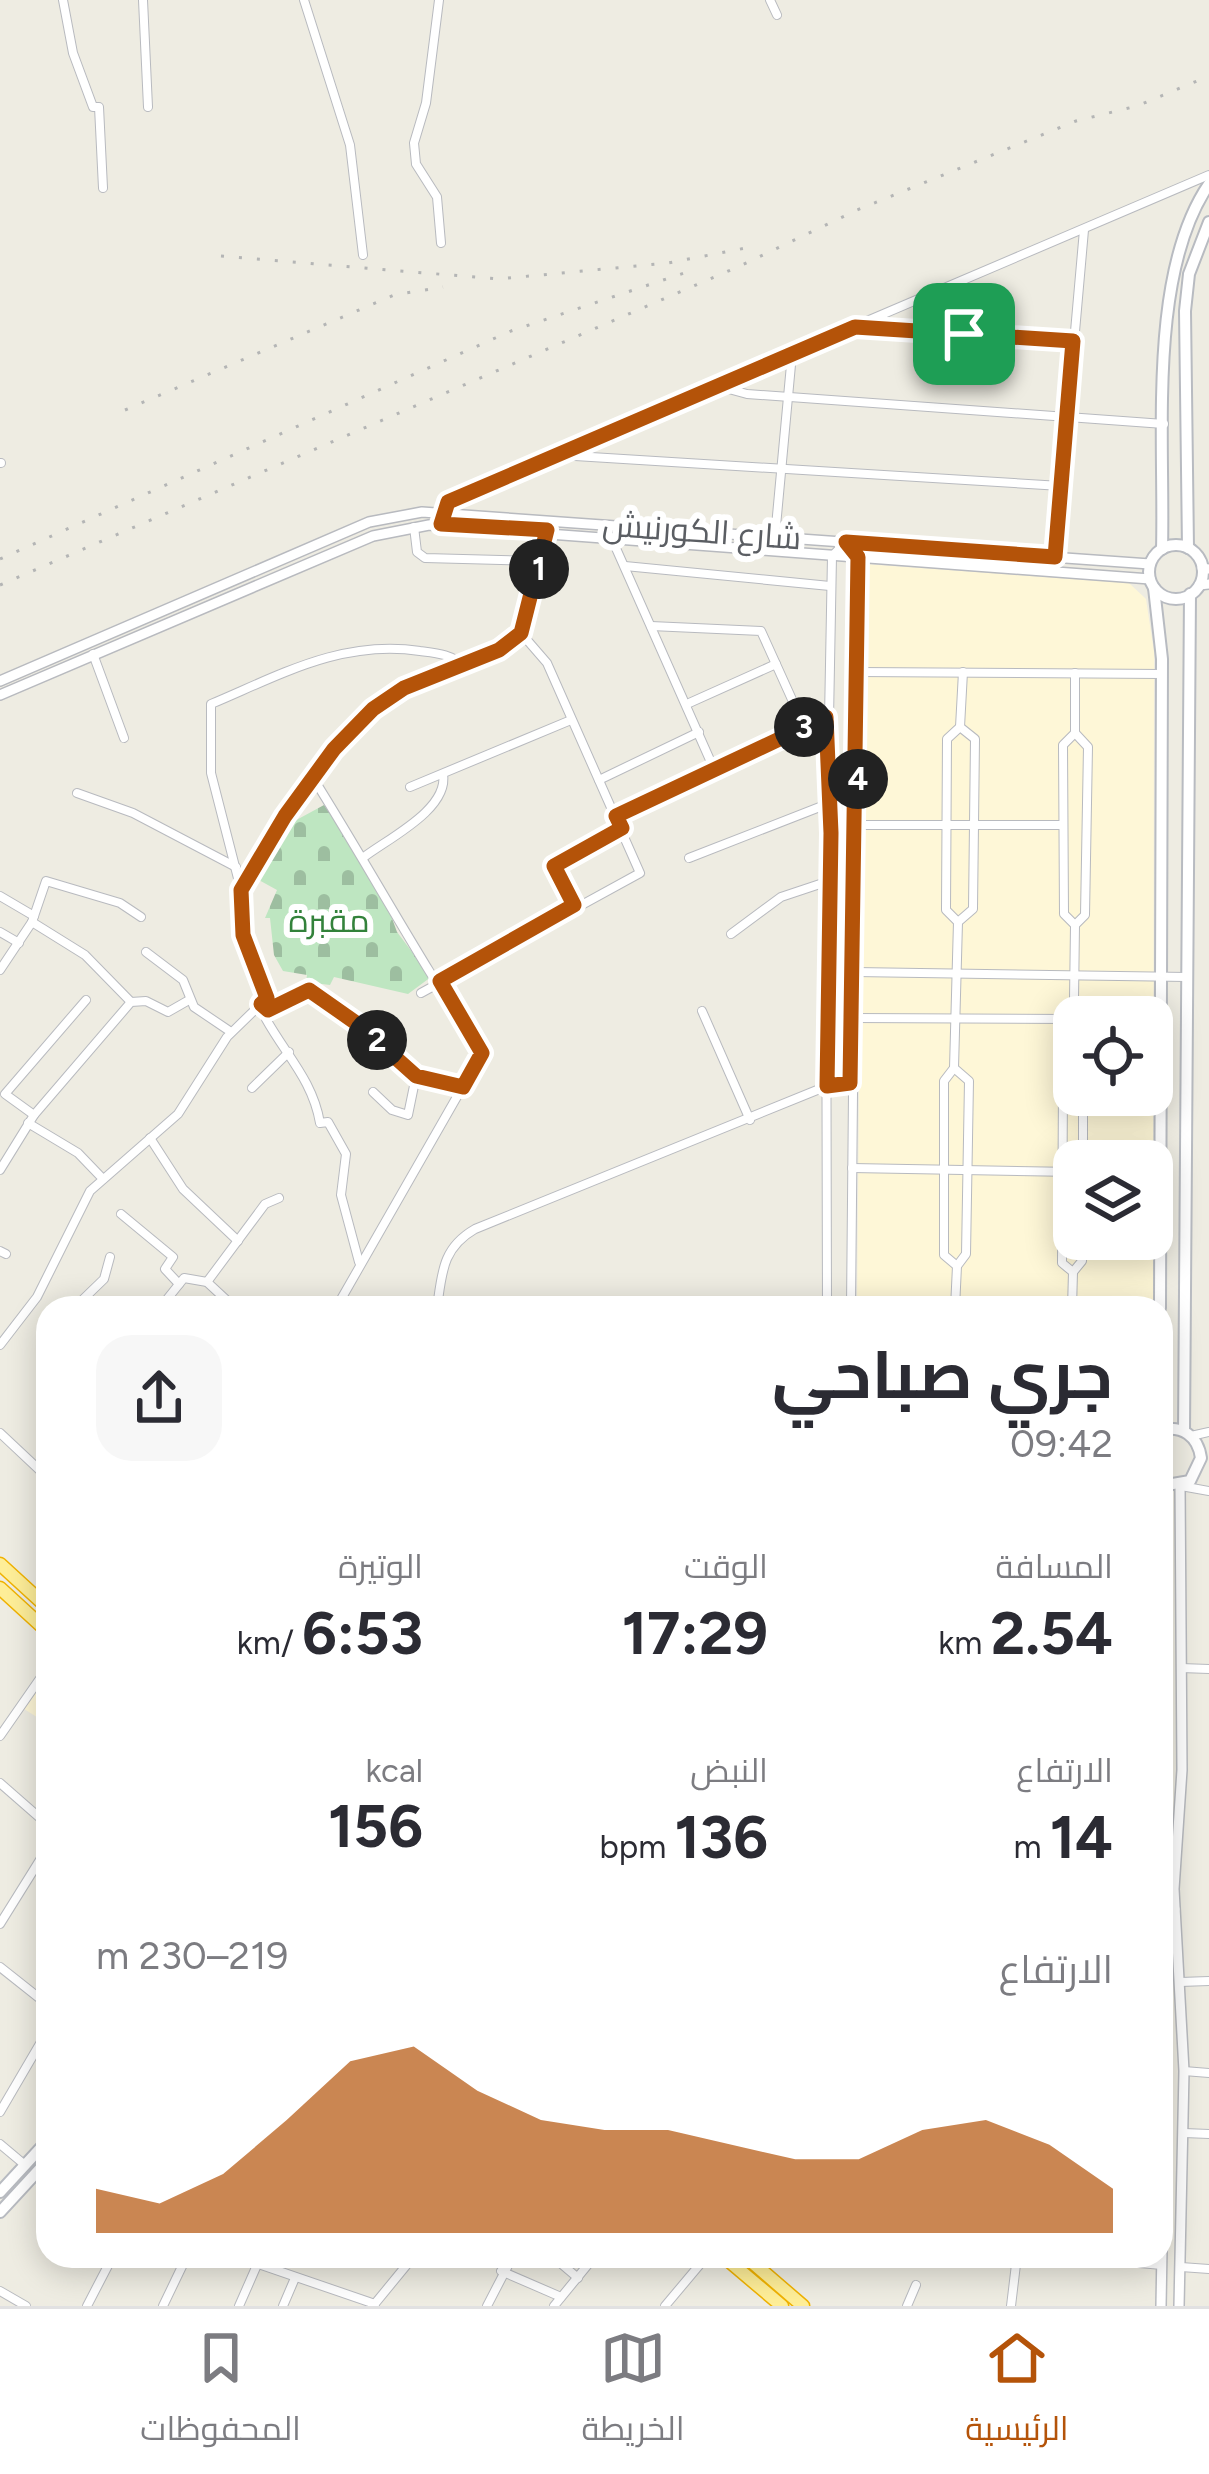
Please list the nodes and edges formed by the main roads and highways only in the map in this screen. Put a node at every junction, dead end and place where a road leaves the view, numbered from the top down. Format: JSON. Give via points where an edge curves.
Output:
{"nodes":[{"id":1,"x":1209,"y":180,"type":"edge"},
{"id":2,"x":1209,"y":222,"type":"edge"},
{"id":3,"x":1189,"y":548,"type":"junction"},
{"id":4,"x":1162,"y":549,"type":"junction"},
{"id":5,"x":1206,"y":569,"type":"edge"},
{"id":6,"x":1152,"y":584,"type":"junction"},
{"id":7,"x":1199,"y":588,"type":"edge"},
{"id":8,"x":1159,"y":996,"type":"edge"},
{"id":9,"x":1157,"y":1116,"type":"edge"},
{"id":10,"x":1160,"y":1296,"type":"edge"},
{"id":11,"x":1173,"y":1431,"type":"edge"},
{"id":12,"x":1187,"y":1433,"type":"junction"},
{"id":13,"x":1204,"y":1450,"type":"edge"},
{"id":14,"x":1203,"y":1472,"type":"edge"},
{"id":15,"x":1173,"y":1486,"type":"edge"},
{"id":16,"x":0,"y":1564,"type":"edge"},
{"id":17,"x":5,"y":1593,"type":"edge"},
{"id":18,"x":36,"y":1597,"type":"edge"},
{"id":19,"x":36,"y":1621,"type":"edge"},
{"id":20,"x":36,"y":2173,"type":"edge"},
{"id":21,"x":36,"y":2173,"type":"edge"},
{"id":22,"x":0,"y":2192,"type":"edge"},
{"id":23,"x":0,"y":2212,"type":"edge"},
{"id":24,"x":737,"y":2268,"type":"edge"},
{"id":25,"x":759,"y":2268,"type":"edge"},
{"id":26,"x":782,"y":2306,"type":"edge"},
{"id":27,"x":803,"y":2306,"type":"edge"}],
"edges":[{"from":1,"to":4,"type":"main road","via":[[1170,283]]},
{"from":2,"to":3,"type":"main road","via":[[1185,311]]},
{"from":3,"to":4,"type":"main road"},
{"from":3,"to":5,"type":"main road"},
{"from":4,"to":6,"type":"main road","via":[[1150,564]]},
{"from":5,"to":7,"type":"main road"},
{"from":6,"to":7,"type":"main road","via":[[1171,598]]},
{"from":6,"to":8,"type":"main road","via":[[1162,674]]},
{"from":7,"to":12,"type":"main road","via":[[1186,977]]},
{"from":9,"to":10,"type":"main road"},
{"from":11,"to":12,"type":"main road"},
{"from":12,"to":13,"type":"main road"},
{"from":13,"to":14,"type":"main road"},
{"from":14,"to":15,"type":"main road"},
{"from":16,"to":18,"type":"highway"},
{"from":17,"to":19,"type":"highway"},
{"from":20,"to":22,"type":"main road"},
{"from":21,"to":23,"type":"main road"},
{"from":24,"to":26,"type":"highway"},
{"from":25,"to":27,"type":"highway"}]}
